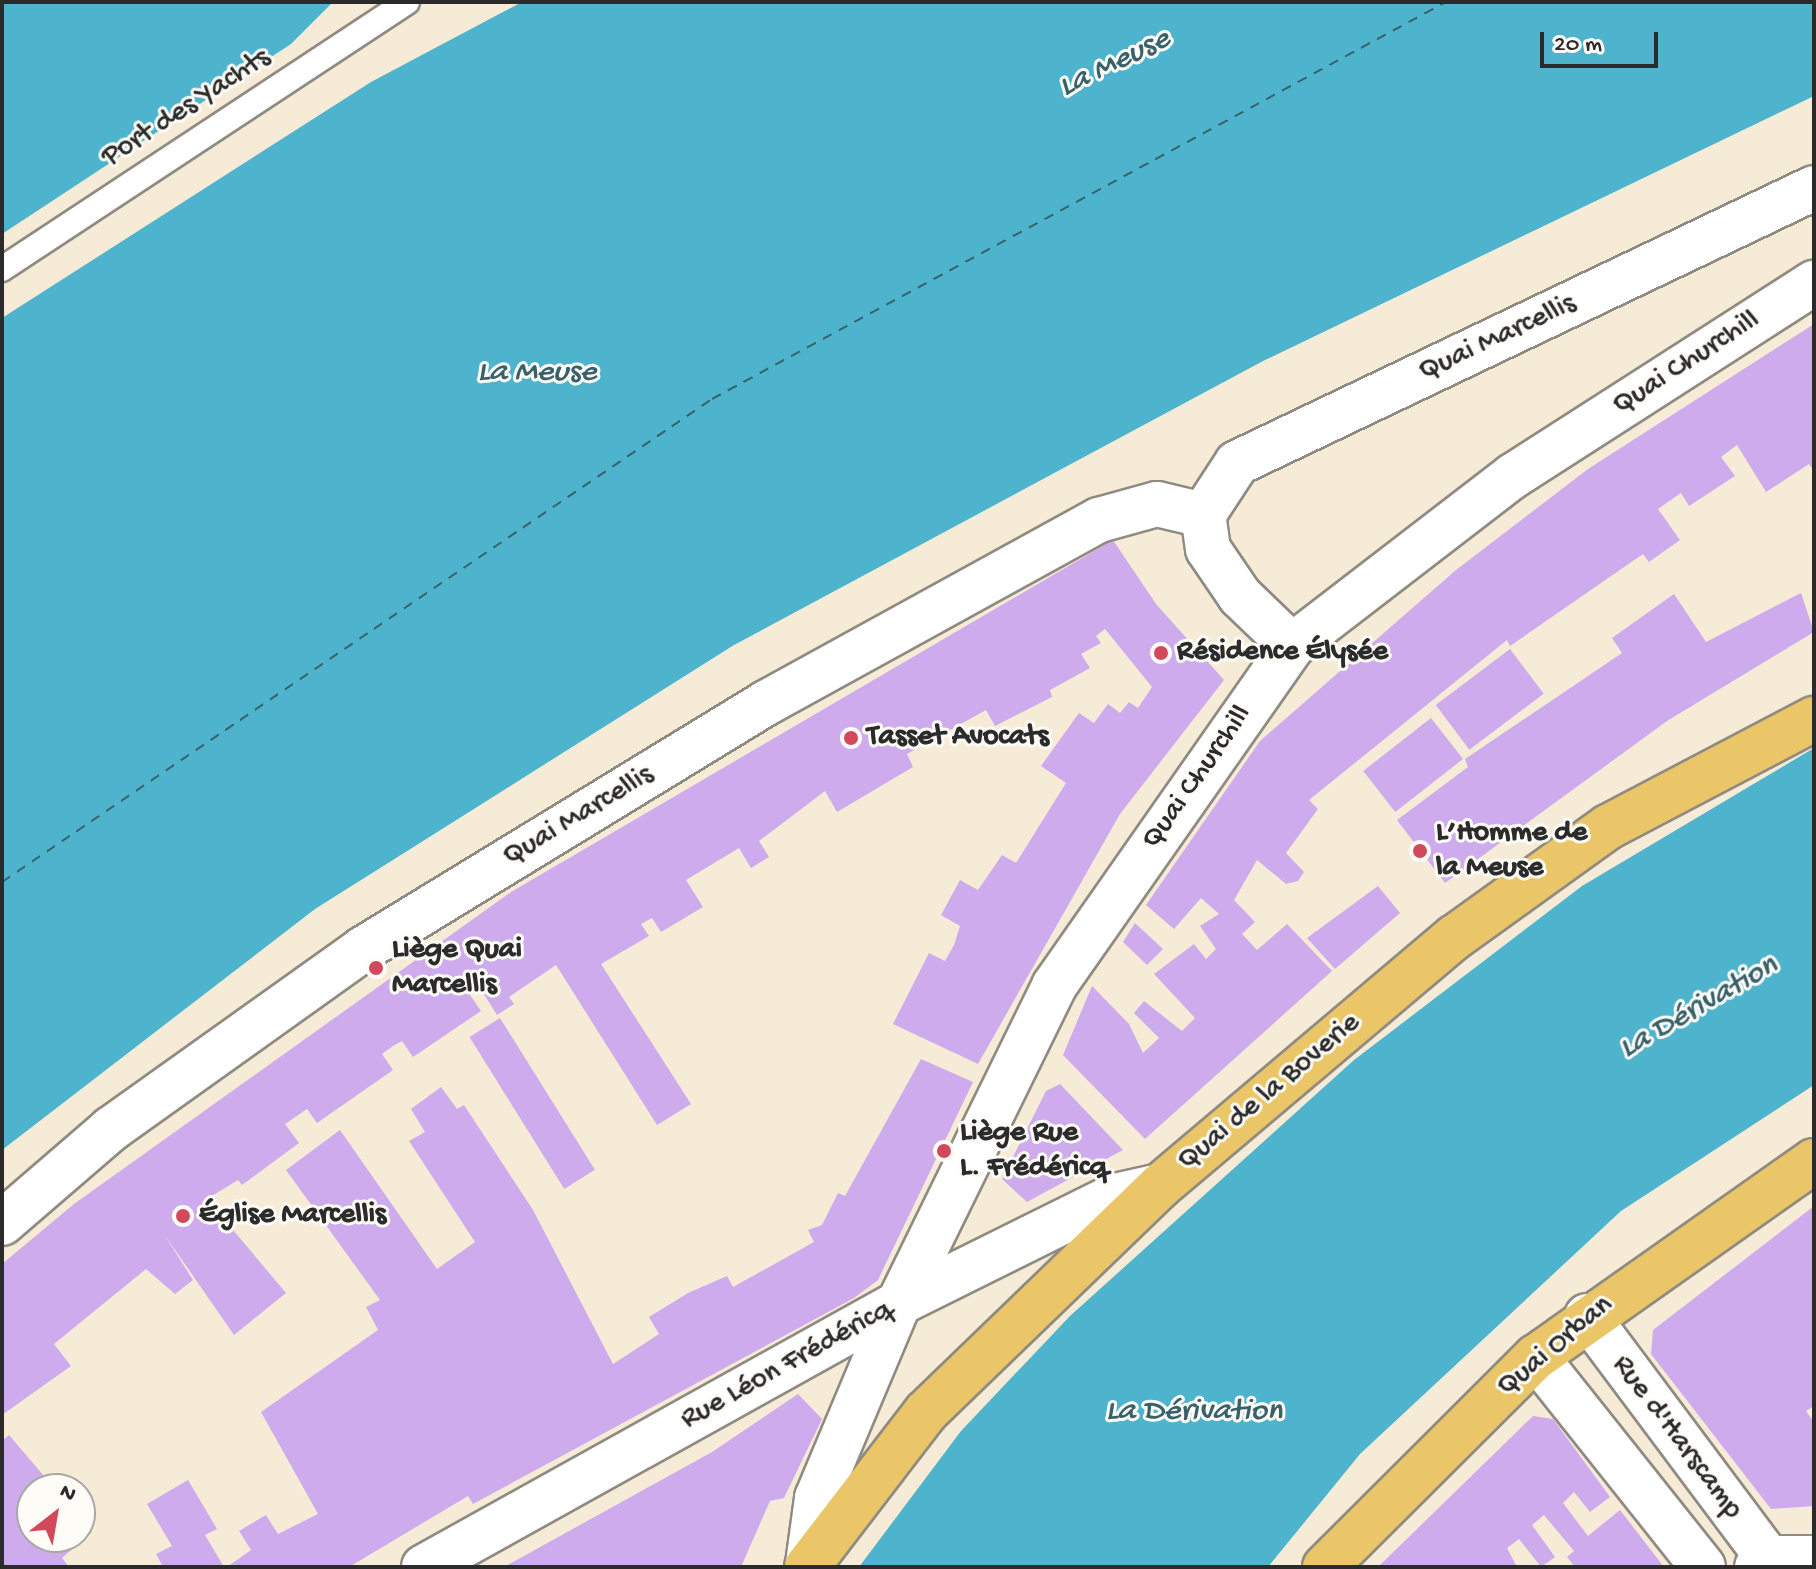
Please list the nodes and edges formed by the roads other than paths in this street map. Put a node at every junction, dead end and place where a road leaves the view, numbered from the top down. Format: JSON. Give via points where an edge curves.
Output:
{"nodes":[{"id":1,"x":407,"y":2,"type":"edge"},
{"id":2,"x":1814,"y":188,"type":"edge"},
{"id":3,"x":2,"y":269,"type":"edge"},
{"id":4,"x":1814,"y":283,"type":"edge"},
{"id":5,"x":1203,"y":515,"type":"junction"},
{"id":6,"x":1292,"y":646,"type":"junction"},
{"id":7,"x":1814,"y":688,"type":"edge"},
{"id":8,"x":1814,"y":719,"type":"edge"},
{"id":9,"x":1608,"y":827,"type":"junction"},
{"id":10,"x":1814,"y":1161,"type":"edge"},
{"id":11,"x":1160,"y":1186,"type":"junction"},
{"id":12,"x":2,"y":1223,"type":"edge"},
{"id":13,"x":899,"y":1303,"type":"junction"},
{"id":14,"x":1587,"y":1316,"type":"junction"},
{"id":15,"x":1536,"y":1357,"type":"junction"},
{"id":16,"x":1814,"y":1558,"type":"edge"},
{"id":17,"x":1762,"y":1562,"type":"edge"},
{"id":18,"x":807,"y":1566,"type":"edge"},
{"id":19,"x":424,"y":1567,"type":"edge"},
{"id":20,"x":1325,"y":1567,"type":"edge"},
{"id":21,"x":1703,"y":1567,"type":"edge"}],
"edges":[{"from":1,"to":3,"type":"lane","name":"Port des Yachts"},
{"from":2,"to":5,"type":"street","name":"Quai Marcellis","via":[[1237,463]]},
{"from":4,"to":6,"type":"street","name":"Quai Churchill","via":[[1513,476]]},
{"from":5,"to":6,"type":"street","via":[[1208,549],[1240,596]]},
{"from":5,"to":12,"type":"street","name":"Quai Marcellis","via":[[1157,504],[1099,520],[766,703],[363,949],[111,1129]]},
{"from":6,"to":13,"type":"street","name":"Quai Churchill","via":[[1054,986]]},
{"from":7,"to":9,"type":"main road"},
{"from":8,"to":9,"type":"main road","name":"Quai de la Boverie"},
{"from":9,"to":11,"type":"main road","name":"Quai de la Boverie","via":[[1455,937]]},
{"from":10,"to":14,"type":"main road","name":"Quai Orban"},
{"from":11,"to":13,"type":"street","name":"Rue Léon Frédéricq","via":[[1115,1196]]},
{"from":11,"to":18,"type":"main road","name":"Quai de la Boverie","via":[[926,1412]]},
{"from":13,"to":18,"type":"street","name":"Quai de la Boverie","via":[[817,1498]]},
{"from":13,"to":19,"type":"street","name":"Rue Léon Frédéricq"},
{"from":14,"to":15,"type":"main road","name":"Quai Orban"},
{"from":14,"to":17,"type":"street","name":"Rue d'Harscamp"},
{"from":15,"to":20,"type":"main road","name":"Quai Orban"},
{"from":15,"to":21,"type":"street","name":"Rue d'Harscamp"},
{"from":16,"to":17,"type":"street"}]}
